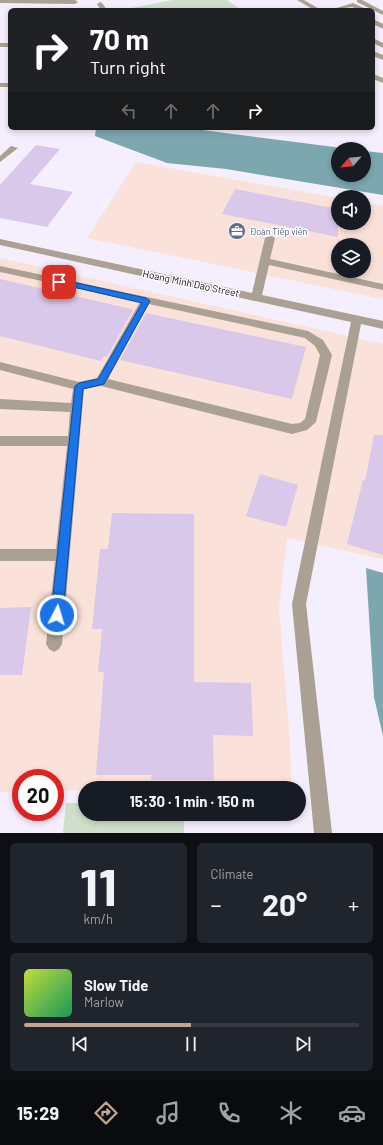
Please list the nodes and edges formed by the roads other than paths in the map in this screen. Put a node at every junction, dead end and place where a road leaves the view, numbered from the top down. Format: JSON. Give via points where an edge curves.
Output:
{"nodes":[{"id":1,"x":300,"y":0,"type":"edge"},
{"id":2,"x":357,"y":0,"type":"edge"},
{"id":3,"x":376,"y":0,"type":"edge"},
{"id":4,"x":0,"y":1,"type":"edge"},
{"id":5,"x":75,"y":2,"type":"dead end"},
{"id":6,"x":100,"y":4,"type":"dead end"},
{"id":7,"x":103,"y":8,"type":"edge"},
{"id":8,"x":314,"y":8,"type":"edge"},
{"id":9,"x":341,"y":8,"type":"edge"},
{"id":10,"x":361,"y":8,"type":"edge"},
{"id":11,"x":369,"y":8,"type":"edge"},
{"id":12,"x":375,"y":12,"type":"edge"},
{"id":13,"x":383,"y":13,"type":"edge"},
{"id":14,"x":383,"y":19,"type":"edge"},
{"id":15,"x":14,"y":148,"type":"dead end"},
{"id":16,"x":0,"y":160,"type":"edge"},
{"id":17,"x":270,"y":238,"type":"dead end"},
{"id":18,"x":0,"y":242,"type":"edge"},
{"id":19,"x":265,"y":261,"type":"junction"},
{"id":20,"x":0,"y":269,"type":"edge"},
{"id":21,"x":383,"y":287,"type":"edge"},
{"id":22,"x":256,"y":297,"type":"junction"},
{"id":23,"x":146,"y":301,"type":"junction"},
{"id":24,"x":358,"y":318,"type":"junction"},
{"id":25,"x":383,"y":325,"type":"edge"},
{"id":26,"x":0,"y":366,"type":"edge"},
{"id":27,"x":101,"y":382,"type":"junction"},
{"id":28,"x":79,"y":386,"type":"junction"},
{"id":29,"x":0,"y":404,"type":"edge"},
{"id":30,"x":77,"y":408,"type":"junction"},
{"id":31,"x":0,"y":441,"type":"edge"},
{"id":32,"x":74,"y":441,"type":"junction"},
{"id":33,"x":0,"y":555,"type":"edge"},
{"id":34,"x":63,"y":556,"type":"junction"},
{"id":35,"x":54,"y":644,"type":"dead end"},
{"id":36,"x":323,"y":833,"type":"edge"}],
"edges":[{"from":1,"to":8,"type":"street"},
{"from":2,"to":11,"type":"street"},
{"from":3,"to":12,"type":"street"},
{"from":4,"to":5,"type":"street"},
{"from":6,"to":7,"type":"street"},
{"from":9,"to":10,"type":"street","via":[[354,5]]},
{"from":12,"to":13,"type":"street"},
{"from":12,"to":14,"type":"street"},
{"from":15,"to":16,"type":"street"},
{"from":17,"to":19,"type":"street"},
{"from":18,"to":22,"type":"street","name":"Hoang Minh Dao Street"},
{"from":19,"to":21,"type":"street"},
{"from":19,"to":22,"type":"street"},
{"from":20,"to":23,"type":"street"},
{"from":22,"to":24,"type":"street","name":"Hoang Minh Dao Street"},
{"from":23,"to":27,"type":"street"},
{"from":23,"to":27,"type":"street","via":[[314,338],[326,355],[310,422],[303,427],[292,429]]},
{"from":24,"to":25,"type":"street","name":"Hoang Minh Dao Street"},
{"from":24,"to":36,"type":"street","via":[[299,604]]},
{"from":26,"to":28,"type":"street"},
{"from":27,"to":28,"type":"street"},
{"from":28,"to":30,"type":"street"},
{"from":29,"to":30,"type":"street"},
{"from":30,"to":32,"type":"street"},
{"from":31,"to":32,"type":"street"},
{"from":32,"to":34,"type":"street"},
{"from":33,"to":34,"type":"street"},
{"from":34,"to":35,"type":"street"}]}
